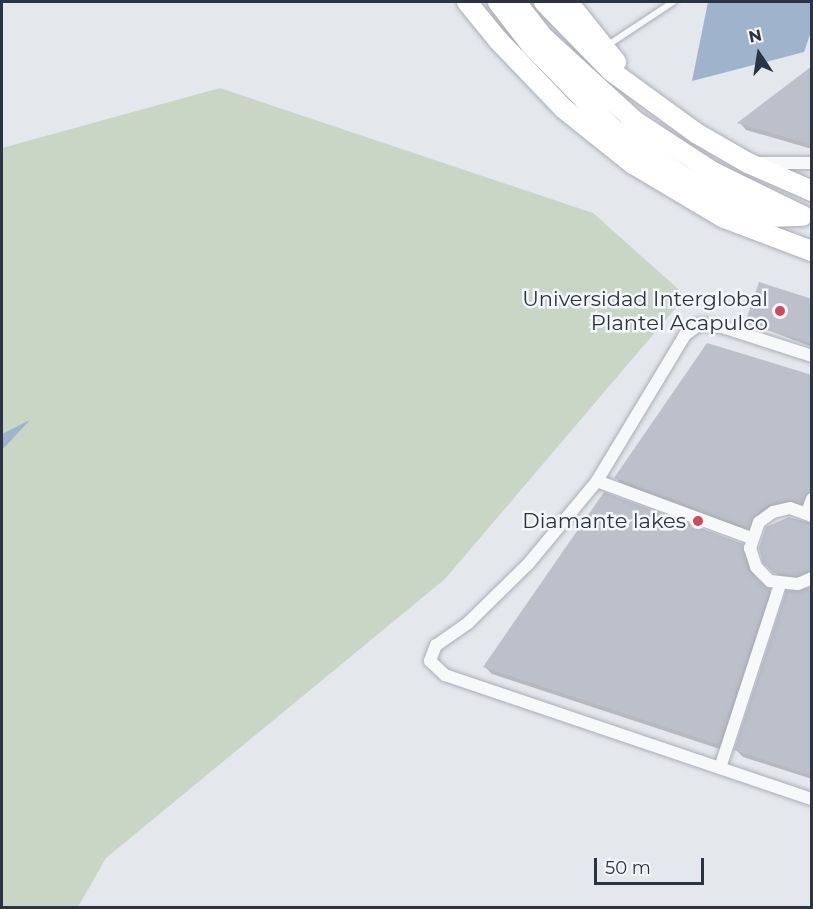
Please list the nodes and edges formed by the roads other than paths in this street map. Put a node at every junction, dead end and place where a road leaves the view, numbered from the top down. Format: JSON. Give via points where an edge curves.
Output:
{"nodes":[{"id":1,"x":467,"y":2,"type":"edge"},
{"id":2,"x":498,"y":2,"type":"edge"},
{"id":3,"x":516,"y":2,"type":"edge"},
{"id":4,"x":544,"y":2,"type":"edge"},
{"id":5,"x":568,"y":2,"type":"edge"},
{"id":6,"x":673,"y":2,"type":"edge"},
{"id":7,"x":604,"y":47,"type":"junction"},
{"id":8,"x":637,"y":87,"type":"junction"},
{"id":9,"x":748,"y":163,"type":"junction"},
{"id":10,"x":812,"y":163,"type":"edge"},
{"id":11,"x":812,"y":190,"type":"edge"},
{"id":12,"x":807,"y":218,"type":"edge"},
{"id":13,"x":812,"y":252,"type":"edge"},
{"id":14,"x":812,"y":357,"type":"edge"},
{"id":15,"x":597,"y":481,"type":"junction"},
{"id":16,"x":812,"y":499,"type":"edge"},
{"id":17,"x":809,"y":514,"type":"edge"},
{"id":18,"x":751,"y":538,"type":"junction"},
{"id":19,"x":812,"y":578,"type":"edge"},
{"id":20,"x":780,"y":584,"type":"junction"},
{"id":21,"x":720,"y":768,"type":"junction"},
{"id":22,"x":812,"y":799,"type":"edge"}],
"edges":[{"from":1,"to":13,"type":"main road","via":[[564,109],[633,164],[724,218]]},
{"from":2,"to":12,"type":"main road","via":[[537,53],[612,128],[682,176],[767,218]]},
{"from":3,"to":12,"type":"main road","via":[[543,37],[634,121],[711,171]]},
{"from":4,"to":8,"type":"main road","via":[[611,70]]},
{"from":5,"to":7,"type":"main road"},
{"from":6,"to":7,"type":"lane"},
{"from":7,"to":8,"type":"main road"},
{"from":8,"to":9,"type":"main road","via":[[696,133]]},
{"from":9,"to":10,"type":"street"},
{"from":9,"to":11,"type":"main road"},
{"from":14,"to":15,"type":"street","via":[[722,327],[700,324],[685,335]]},
{"from":15,"to":18,"type":"street"},
{"from":15,"to":21,"type":"street","via":[[528,564],[468,623],[436,645],[430,661],[445,675]]},
{"from":16,"to":17,"type":"street"},
{"from":17,"to":18,"type":"street","via":[[790,508],[773,512],[759,522]]},
{"from":18,"to":20,"type":"street","via":[[756,567]]},
{"from":19,"to":20,"type":"street","via":[[798,584]]},
{"from":20,"to":21,"type":"street"},
{"from":21,"to":22,"type":"street"}]}
